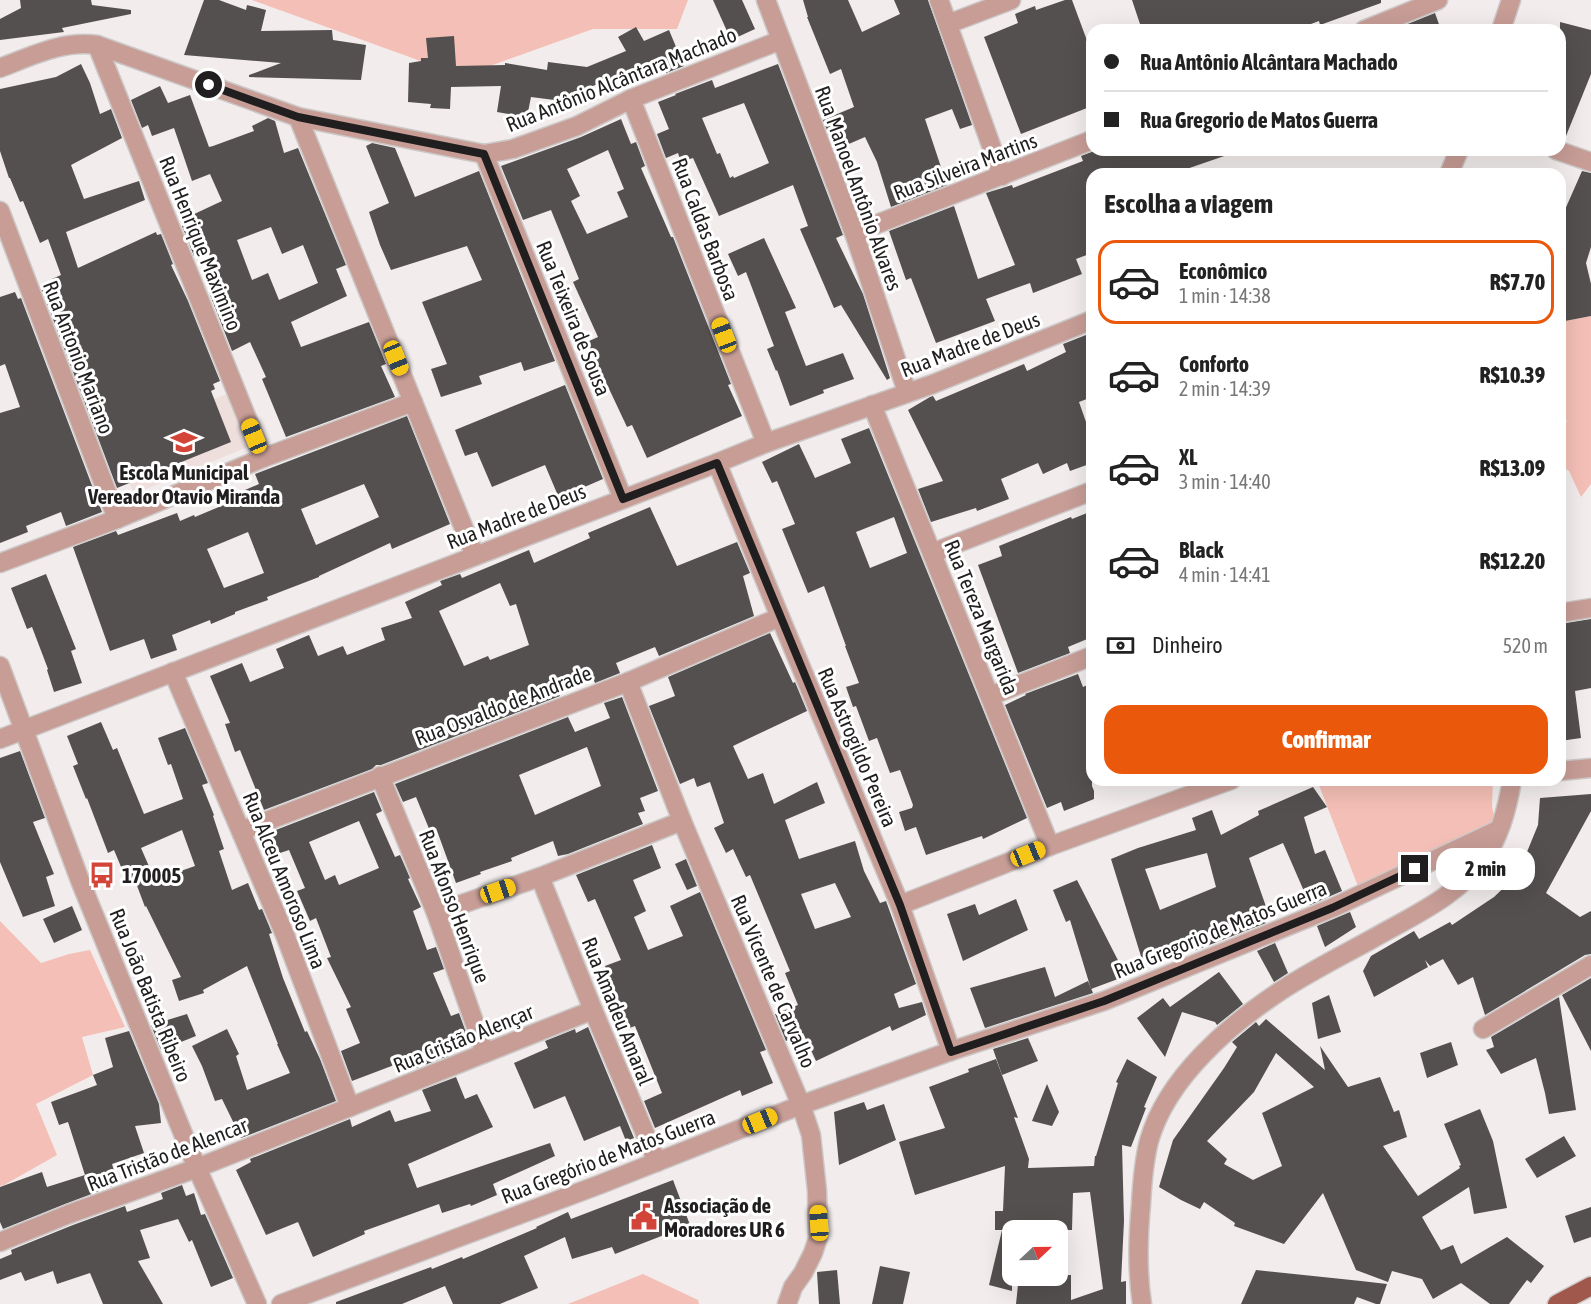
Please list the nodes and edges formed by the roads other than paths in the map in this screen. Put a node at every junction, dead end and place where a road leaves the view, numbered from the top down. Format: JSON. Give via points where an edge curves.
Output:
{"nodes":[{"id":1,"x":766,"y":0,"type":"edge"},
{"id":2,"x":939,"y":0,"type":"edge"},
{"id":3,"x":1011,"y":0,"type":"edge"},
{"id":4,"x":1438,"y":0,"type":"edge"},
{"id":5,"x":1511,"y":0,"type":"edge"},
{"id":6,"x":948,"y":24,"type":"junction"},
{"id":7,"x":1379,"y":24,"type":"edge"},
{"id":8,"x":1503,"y":24,"type":"edge"},
{"id":9,"x":781,"y":40,"type":"junction"},
{"id":10,"x":97,"y":45,"type":"junction"},
{"id":11,"x":0,"y":68,"type":"edge"},
{"id":12,"x":631,"y":99,"type":"junction"},
{"id":13,"x":298,"y":117,"type":"junction"},
{"id":14,"x":1086,"y":142,"type":"edge"},
{"id":15,"x":1566,"y":153,"type":"edge"},
{"id":16,"x":484,"y":154,"type":"junction"},
{"id":17,"x":1591,"y":162,"type":"edge"},
{"id":18,"x":1002,"y":176,"type":"junction"},
{"id":19,"x":0,"y":211,"type":"edge"},
{"id":20,"x":854,"y":233,"type":"junction"},
{"id":21,"x":1086,"y":322,"type":"edge"},
{"id":22,"x":907,"y":392,"type":"junction"},
{"id":23,"x":413,"y":402,"type":"junction"},
{"id":24,"x":872,"y":405,"type":"junction"},
{"id":25,"x":766,"y":443,"type":"junction"},
{"id":26,"x":263,"y":458,"type":"junction"},
{"id":27,"x":717,"y":463,"type":"junction"},
{"id":28,"x":1086,"y":493,"type":"edge"},
{"id":29,"x":623,"y":499,"type":"junction"},
{"id":30,"x":117,"y":519,"type":"junction"},
{"id":31,"x":932,"y":553,"type":"junction"},
{"id":32,"x":475,"y":556,"type":"junction"},
{"id":33,"x":0,"y":563,"type":"edge"},
{"id":34,"x":1591,"y":608,"type":"edge"},
{"id":35,"x":1566,"y":612,"type":"edge"},
{"id":36,"x":780,"y":617,"type":"junction"},
{"id":37,"x":1086,"y":658,"type":"edge"},
{"id":38,"x":0,"y":666,"type":"edge"},
{"id":39,"x":173,"y":672,"type":"junction"},
{"id":40,"x":628,"y":682,"type":"junction"},
{"id":41,"x":990,"y":696,"type":"junction"},
{"id":42,"x":24,"y":730,"type":"junction"},
{"id":43,"x":0,"y":739,"type":"edge"},
{"id":44,"x":1591,"y":768,"type":"edge"},
{"id":45,"x":1566,"y":770,"type":"edge"},
{"id":46,"x":380,"y":776,"type":"junction"},
{"id":47,"x":1215,"y":786,"type":"edge"},
{"id":48,"x":1511,"y":786,"type":"edge"},
{"id":49,"x":682,"y":821,"type":"junction"},
{"id":50,"x":1498,"y":830,"type":"junction"},
{"id":51,"x":241,"y":831,"type":"junction"},
{"id":52,"x":1050,"y":846,"type":"junction"},
{"id":53,"x":540,"y":877,"type":"junction"},
{"id":54,"x":900,"y":905,"type":"junction"},
{"id":55,"x":436,"y":913,"type":"junction"},
{"id":56,"x":1591,"y":966,"type":"edge"},
{"id":57,"x":593,"y":1010,"type":"junction"},
{"id":58,"x":1483,"y":1029,"type":"dead end"},
{"id":59,"x":951,"y":1052,"type":"junction"},
{"id":60,"x":485,"y":1053,"type":"junction"},
{"id":61,"x":801,"y":1105,"type":"junction"},
{"id":62,"x":350,"y":1107,"type":"junction"},
{"id":63,"x":657,"y":1162,"type":"junction"},
{"id":64,"x":196,"y":1168,"type":"junction"},
{"id":65,"x":0,"y":1242,"type":"edge"},
{"id":66,"x":1591,"y":1286,"type":"edge"},
{"id":67,"x":257,"y":1304,"type":"edge"},
{"id":68,"x":281,"y":1304,"type":"edge"},
{"id":69,"x":787,"y":1304,"type":"edge"},
{"id":70,"x":1142,"y":1304,"type":"edge"},
{"id":71,"x":1557,"y":1304,"type":"edge"}],
"edges":[{"from":1,"to":9,"type":"street","name":"Rua Manoel Antônio Alvares"},
{"from":2,"to":6,"type":"street"},
{"from":3,"to":6,"type":"street"},
{"from":4,"to":7,"type":"street"},
{"from":5,"to":8,"type":"street"},
{"from":6,"to":18,"type":"street"},
{"from":9,"to":12,"type":"street","name":"Rua Antônio Alcântara Machado"},
{"from":9,"to":20,"type":"street","name":"Rua Manoel Antônio Alvares"},
{"from":10,"to":11,"type":"street","via":[[59,47]]},
{"from":10,"to":13,"type":"street","name":"Rua Antônio Alcântara Machado"},
{"from":10,"to":26,"type":"street","name":"Rua Henrique Maximino"},
{"from":12,"to":16,"type":"street","name":"Rua Antônio Alcântara Machado","via":[[577,126]]},
{"from":12,"to":25,"type":"street","name":"Rua Caldas Barbosa"},
{"from":13,"to":16,"type":"street","name":"Rua Antônio Alcântara Machado"},
{"from":13,"to":23,"type":"street"},
{"from":14,"to":18,"type":"street","name":"Rua Silveira Martins"},
{"from":15,"to":17,"type":"street"},
{"from":16,"to":29,"type":"street","name":"Rua Teixeira de Sousa"},
{"from":18,"to":20,"type":"street","name":"Rua Silveira Martins"},
{"from":19,"to":30,"type":"street","name":"Rua Antonio Mariano"},
{"from":20,"to":22,"type":"street","name":"Rua Manoel Antônio Alvares"},
{"from":21,"to":22,"type":"street","name":"Rua Madre de Deus"},
{"from":22,"to":24,"type":"street","name":"Rua Madre de Deus"},
{"from":23,"to":26,"type":"street"},
{"from":23,"to":32,"type":"street"},
{"from":24,"to":25,"type":"street","name":"Rua Madre de Deus"},
{"from":24,"to":31,"type":"street","name":"Rua Tereza Margarida"},
{"from":25,"to":27,"type":"street","name":"Rua Madre de Deus"},
{"from":26,"to":30,"type":"street"},
{"from":27,"to":29,"type":"street","name":"Rua Madre de Deus"},
{"from":27,"to":36,"type":"street","name":"Rua Astrogildo Pereira"},
{"from":28,"to":31,"type":"street"},
{"from":29,"to":32,"type":"street","name":"Rua Madre de Deus"},
{"from":30,"to":33,"type":"street"},
{"from":31,"to":41,"type":"street","name":"Rua Tereza Margarida"},
{"from":32,"to":39,"type":"street","name":"Rua Madre de Deus"},
{"from":34,"to":35,"type":"street"},
{"from":36,"to":40,"type":"street","name":"Rua Osvaldo de Andrade"},
{"from":36,"to":54,"type":"street","name":"Rua Astrogildo Pereira"},
{"from":37,"to":41,"type":"street"},
{"from":38,"to":42,"type":"street","name":"Rua João Batista Ribeiro"},
{"from":39,"to":42,"type":"street","name":"Rua Madre de Deus"},
{"from":39,"to":51,"type":"street","name":"Rua Alceu Amoroso Lima"},
{"from":40,"to":46,"type":"street","name":"Rua Osvaldo de Andrade"},
{"from":40,"to":49,"type":"street","name":"Rua Vicente de Carvalho"},
{"from":41,"to":52,"type":"street","name":"Rua Tereza Margarida"},
{"from":42,"to":43,"type":"street","name":"Rua Madre de Deus"},
{"from":42,"to":64,"type":"street","name":"Rua João Batista Ribeiro"},
{"from":44,"to":45,"type":"street"},
{"from":46,"to":51,"type":"street","name":"Rua Osvaldo de Andrade"},
{"from":46,"to":55,"type":"street","name":"Rua Afonso Henrique"},
{"from":47,"to":52,"type":"street"},
{"from":48,"to":50,"type":"street"},
{"from":49,"to":53,"type":"street"},
{"from":49,"to":61,"type":"street","name":"Rua Vicente de Carvalho"},
{"from":50,"to":59,"type":"street","name":"Rua Gregorio de Matos Guerra","via":[[1332,908],[1104,1001]]},
{"from":50,"to":70,"type":"street","via":[[1485,857],[1462,883],[1286,987],[1221,1037],[1176,1086],[1149,1141],[1139,1224]]},
{"from":51,"to":62,"type":"street","name":"Rua Alceu Amoroso Lima"},
{"from":52,"to":54,"type":"street"},
{"from":53,"to":55,"type":"street"},
{"from":53,"to":57,"type":"street","name":"Rua Amadeu Amaral"},
{"from":54,"to":59,"type":"street","name":"Rua Astrogildo Pereira"},
{"from":55,"to":60,"type":"street","name":"Rua Afonso Henrique"},
{"from":56,"to":58,"type":"street"},
{"from":57,"to":60,"type":"street","name":"Rua Cristão Alençar"},
{"from":57,"to":63,"type":"street","name":"Rua Amadeu Amaral"},
{"from":59,"to":61,"type":"street","name":"Rua Gregório de Matos Guerra"},
{"from":60,"to":62,"type":"street","name":"Rua Cristão Alençar"},
{"from":61,"to":63,"type":"street","name":"Rua Gregório de Matos Guerra"},
{"from":61,"to":69,"type":"street","name":"Rua Vicente de Carvalho","via":[[811,1135],[818,1238]]},
{"from":62,"to":64,"type":"street","name":"Rua Tristão de Alencar"},
{"from":63,"to":68,"type":"street","name":"Rua Gregório de Matos Guerra"},
{"from":64,"to":65,"type":"street","name":"Rua Tristão de Alencar"},
{"from":64,"to":67,"type":"street","name":"Rua João Batista Ribeiro"},
{"from":66,"to":71,"type":"main road"}]}
